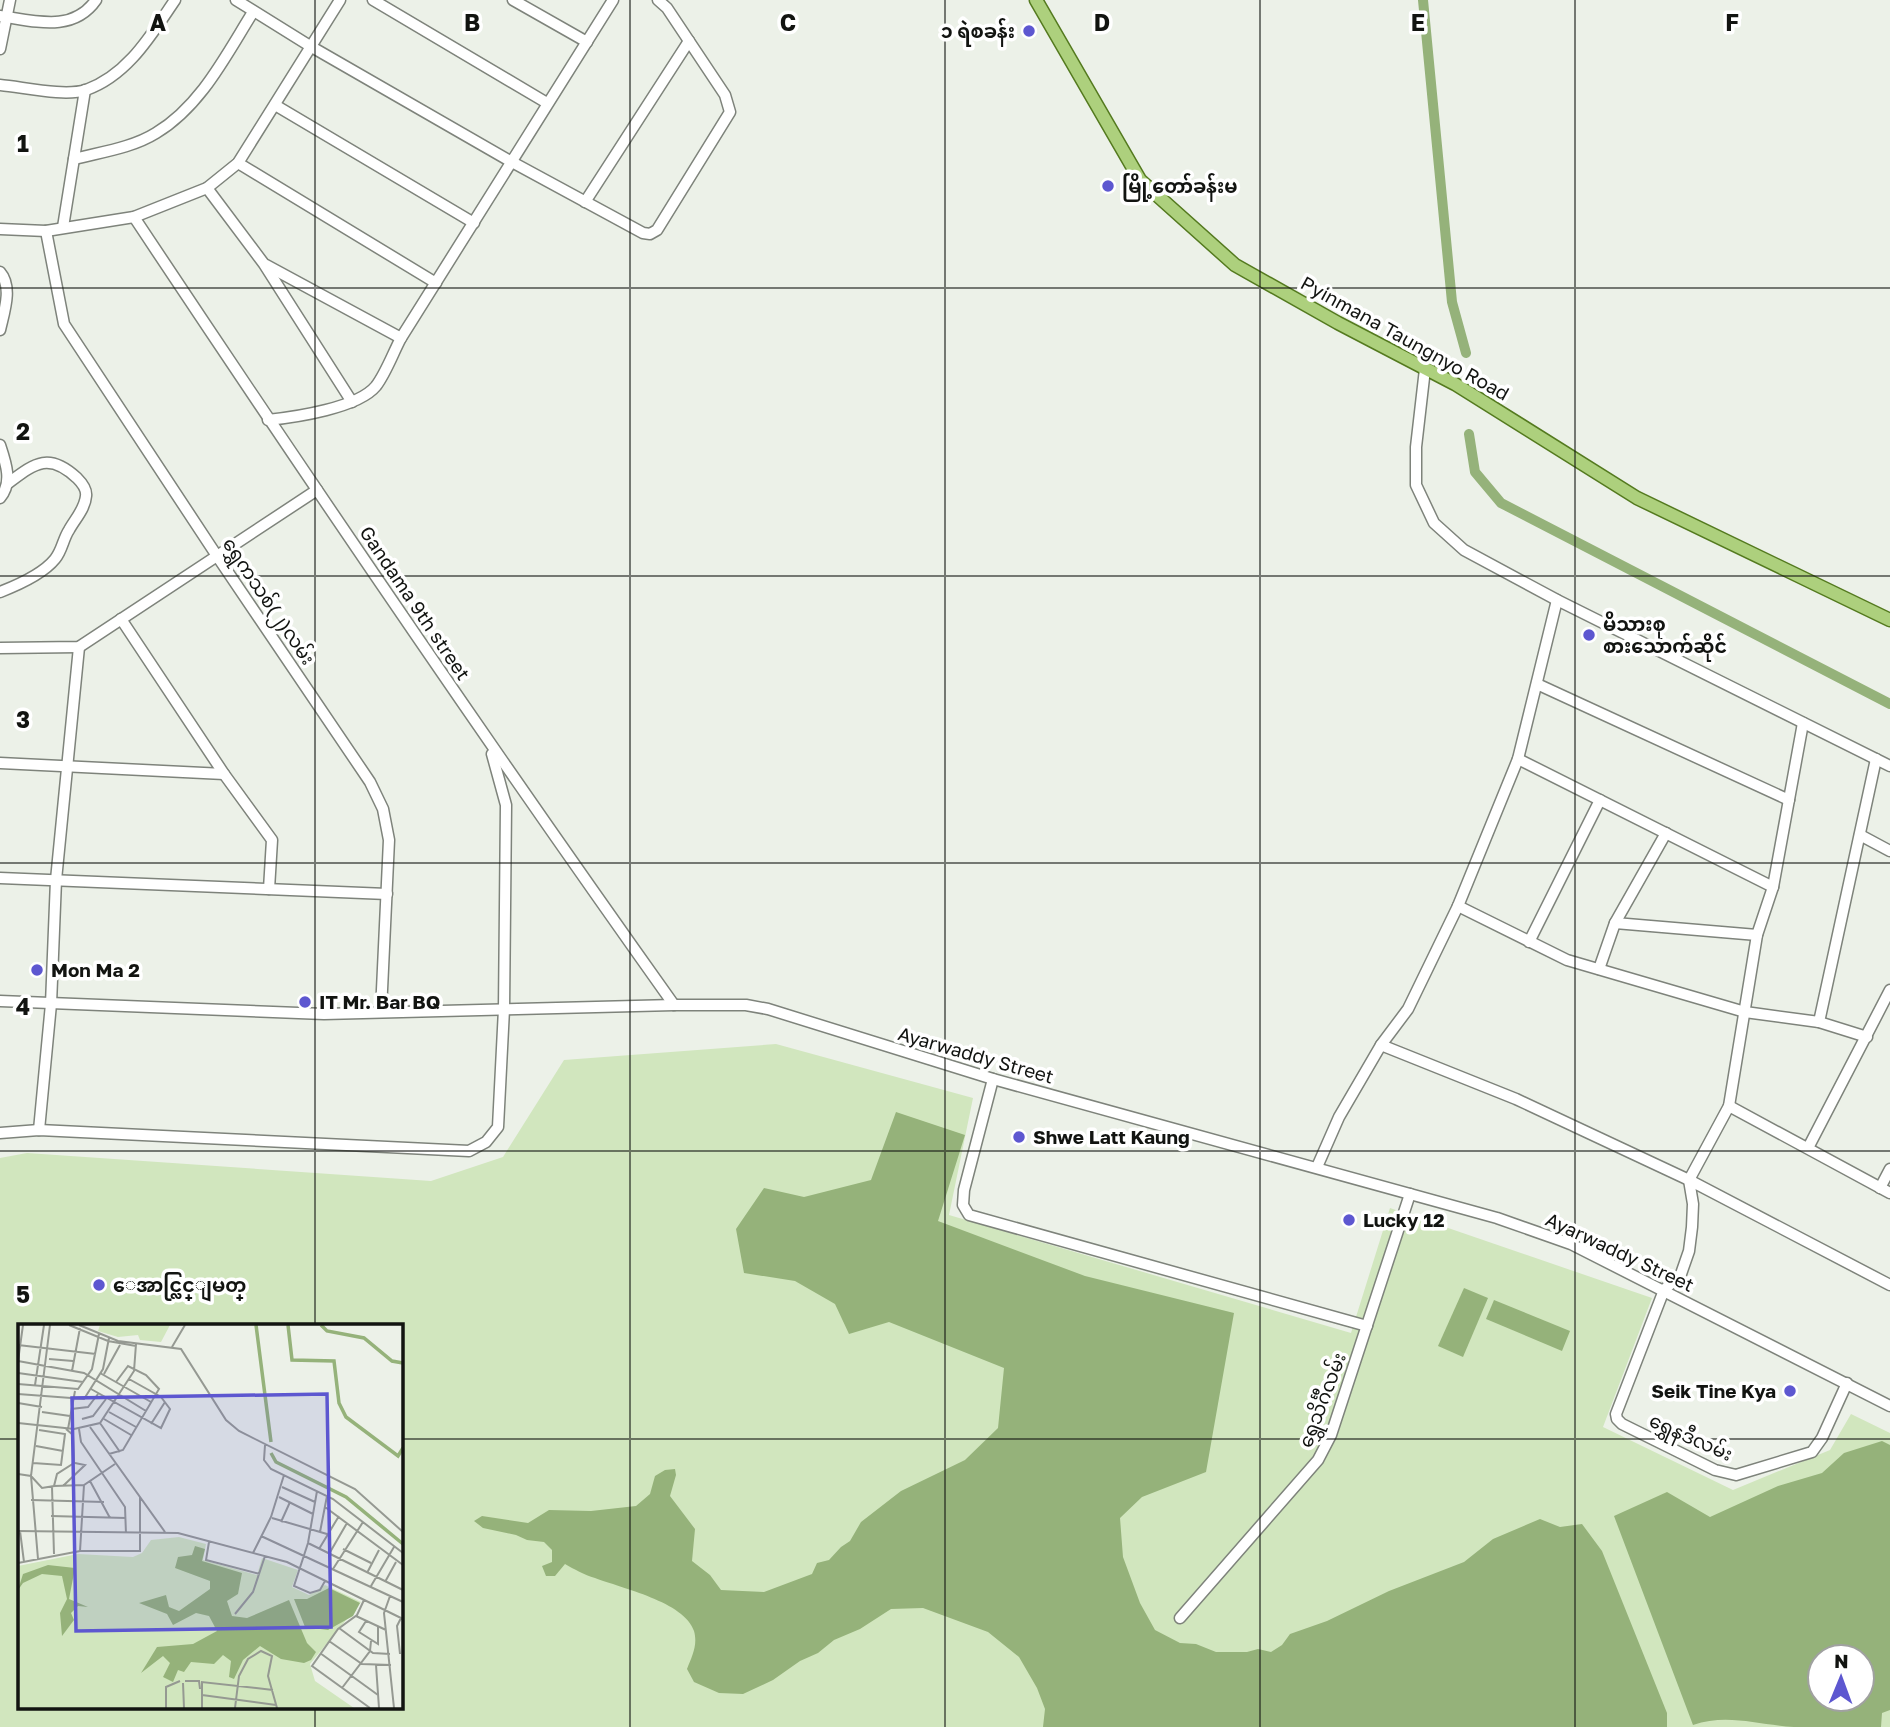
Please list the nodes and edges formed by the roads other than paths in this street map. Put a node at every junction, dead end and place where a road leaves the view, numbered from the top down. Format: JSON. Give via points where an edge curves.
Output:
{"nodes":[{"id":1,"x":10,"y":0,"type":"edge"},
{"id":2,"x":96,"y":0,"type":"edge"},
{"id":3,"x":175,"y":0,"type":"edge"},
{"id":4,"x":236,"y":0,"type":"edge"},
{"id":5,"x":340,"y":0,"type":"edge"},
{"id":6,"x":373,"y":0,"type":"edge"},
{"id":7,"x":513,"y":0,"type":"edge"},
{"id":8,"x":613,"y":0,"type":"edge"},
{"id":9,"x":659,"y":0,"type":"edge"},
{"id":10,"x":1036,"y":0,"type":"edge"},
{"id":11,"x":253,"y":12,"type":"junction"},
{"id":12,"x":3,"y":17,"type":"edge"},
{"id":13,"x":689,"y":41,"type":"junction"},
{"id":14,"x":587,"y":42,"type":"junction"},
{"id":15,"x":310,"y":46,"type":"junction"},
{"id":16,"x":0,"y":49,"type":"edge"},
{"id":17,"x":0,"y":85,"type":"edge"},
{"id":18,"x":85,"y":90,"type":"junction"},
{"id":19,"x":547,"y":103,"type":"junction"},
{"id":20,"x":275,"y":105,"type":"junction"},
{"id":21,"x":74,"y":159,"type":"junction"},
{"id":22,"x":510,"y":162,"type":"junction"},
{"id":23,"x":238,"y":163,"type":"junction"},
{"id":24,"x":207,"y":188,"type":"junction"},
{"id":25,"x":584,"y":202,"type":"junction"},
{"id":26,"x":134,"y":217,"type":"junction"},
{"id":27,"x":474,"y":223,"type":"junction"},
{"id":28,"x":63,"y":228,"type":"junction"},
{"id":29,"x":0,"y":229,"type":"edge"},
{"id":30,"x":46,"y":231,"type":"junction"},
{"id":31,"x":264,"y":264,"type":"junction"},
{"id":32,"x":0,"y":272,"type":"edge"},
{"id":33,"x":436,"y":283,"type":"junction"},
{"id":34,"x":0,"y":330,"type":"edge"},
{"id":35,"x":401,"y":338,"type":"junction"},
{"id":36,"x":1425,"y":369,"type":"junction"},
{"id":37,"x":352,"y":402,"type":"junction"},
{"id":38,"x":268,"y":420,"type":"junction"},
{"id":39,"x":0,"y":445,"type":"edge"},
{"id":40,"x":7,"y":484,"type":"junction"},
{"id":41,"x":317,"y":490,"type":"junction"},
{"id":42,"x":0,"y":498,"type":"edge"},
{"id":43,"x":217,"y":556,"type":"junction"},
{"id":44,"x":0,"y":592,"type":"edge"},
{"id":45,"x":1557,"y":600,"type":"junction"},
{"id":46,"x":121,"y":619,"type":"junction"},
{"id":47,"x":1890,"y":620,"type":"edge"},
{"id":48,"x":0,"y":648,"type":"edge"},
{"id":49,"x":79,"y":648,"type":"junction"},
{"id":50,"x":1537,"y":684,"type":"junction"},
{"id":51,"x":1803,"y":723,"type":"junction"},
{"id":52,"x":489,"y":744,"type":"junction"},
{"id":53,"x":1518,"y":759,"type":"junction"},
{"id":54,"x":1876,"y":759,"type":"junction"},
{"id":55,"x":0,"y":763,"type":"edge"},
{"id":56,"x":1890,"y":766,"type":"edge"},
{"id":57,"x":67,"y":767,"type":"junction"},
{"id":58,"x":224,"y":774,"type":"junction"},
{"id":59,"x":1600,"y":800,"type":"junction"},
{"id":60,"x":1789,"y":800,"type":"junction"},
{"id":61,"x":1666,"y":833,"type":"junction"},
{"id":62,"x":1860,"y":835,"type":"junction"},
{"id":63,"x":1890,"y":851,"type":"edge"},
{"id":64,"x":0,"y":878,"type":"edge"},
{"id":65,"x":56,"y":880,"type":"junction"},
{"id":66,"x":1773,"y":887,"type":"junction"},
{"id":67,"x":269,"y":889,"type":"junction"},
{"id":68,"x":387,"y":894,"type":"junction"},
{"id":69,"x":1458,"y":906,"type":"junction"},
{"id":70,"x":1615,"y":923,"type":"junction"},
{"id":71,"x":1757,"y":934,"type":"junction"},
{"id":72,"x":1529,"y":942,"type":"junction"},
{"id":73,"x":1598,"y":969,"type":"junction"},
{"id":74,"x":1890,"y":990,"type":"edge"},
{"id":75,"x":0,"y":1001,"type":"edge"},
{"id":76,"x":51,"y":1004,"type":"junction"},
{"id":77,"x":674,"y":1004,"type":"junction"},
{"id":78,"x":504,"y":1009,"type":"junction"},
{"id":79,"x":381,"y":1011,"type":"junction"},
{"id":80,"x":1745,"y":1012,"type":"junction"},
{"id":81,"x":1819,"y":1022,"type":"junction"},
{"id":82,"x":1867,"y":1037,"type":"junction"},
{"id":83,"x":1381,"y":1045,"type":"junction"},
{"id":84,"x":993,"y":1079,"type":"junction"},
{"id":85,"x":1729,"y":1105,"type":"junction"},
{"id":86,"x":39,"y":1130,"type":"junction"},
{"id":87,"x":0,"y":1133,"type":"edge"},
{"id":88,"x":1808,"y":1148,"type":"junction"},
{"id":89,"x":1317,"y":1167,"type":"junction"},
{"id":90,"x":1890,"y":1169,"type":"edge"},
{"id":91,"x":1689,"y":1180,"type":"junction"},
{"id":92,"x":1885,"y":1191,"type":"edge"},
{"id":93,"x":1410,"y":1194,"type":"junction"},
{"id":94,"x":1890,"y":1285,"type":"edge"},
{"id":95,"x":1664,"y":1290,"type":"junction"},
{"id":96,"x":1367,"y":1326,"type":"junction"},
{"id":97,"x":1847,"y":1383,"type":"junction"},
{"id":98,"x":1890,"y":1406,"type":"edge"},
{"id":99,"x":1180,"y":1618,"type":"dead end"}],
"edges":[{"from":1,"to":12,"type":"street"},
{"from":2,"to":12,"type":"street","via":[[72,21]]},
{"from":3,"to":18,"type":"street","via":[[120,71]]},
{"from":4,"to":11,"type":"street"},
{"from":5,"to":15,"type":"street"},
{"from":6,"to":19,"type":"street"},
{"from":7,"to":14,"type":"street"},
{"from":8,"to":14,"type":"street"},
{"from":9,"to":13,"type":"street"},
{"from":10,"to":36,"type":"main road","name":"Pyinmana Taungnyo Road","via":[[1140,180],[1235,265]]},
{"from":11,"to":15,"type":"street"},
{"from":11,"to":21,"type":"street","via":[[193,103],[156,133]]},
{"from":12,"to":16,"type":"street"},
{"from":13,"to":25,"type":"street"},
{"from":13,"to":25,"type":"street","via":[[725,95],[730,111],[657,230],[643,233]]},
{"from":14,"to":19,"type":"street"},
{"from":15,"to":20,"type":"street"},
{"from":15,"to":22,"type":"street"},
{"from":17,"to":18,"type":"street"},
{"from":18,"to":21,"type":"street"},
{"from":19,"to":22,"type":"street"},
{"from":20,"to":23,"type":"street"},
{"from":20,"to":27,"type":"street"},
{"from":21,"to":28,"type":"street"},
{"from":22,"to":25,"type":"street"},
{"from":22,"to":27,"type":"street"},
{"from":23,"to":24,"type":"street"},
{"from":23,"to":33,"type":"street"},
{"from":24,"to":26,"type":"street"},
{"from":24,"to":31,"type":"street"},
{"from":26,"to":28,"type":"street"},
{"from":26,"to":38,"type":"street","name":"Gandama 9th street"},
{"from":27,"to":33,"type":"street"},
{"from":28,"to":30,"type":"street"},
{"from":29,"to":30,"type":"street"},
{"from":30,"to":43,"type":"street","name":"ရွှေကသစ်(၂)လမ်း","via":[[64,324]]},
{"from":31,"to":35,"type":"street"},
{"from":31,"to":37,"type":"street"},
{"from":32,"to":34,"type":"street","via":[[7,291]]},
{"from":33,"to":35,"type":"street"},
{"from":35,"to":37,"type":"street","via":[[375,387]]},
{"from":36,"to":45,"type":"street","via":[[1416,485],[1434,523],[1464,550]]},
{"from":36,"to":47,"type":"main road","name":"Pyinmana Taungnyo Road","via":[[1637,498]]},
{"from":37,"to":38,"type":"street","via":[[303,417]]},
{"from":38,"to":41,"type":"street","name":"Gandama 9th street"},
{"from":39,"to":40,"type":"street"},
{"from":40,"to":42,"type":"street"},
{"from":40,"to":44,"type":"street","via":[[32,466],[49,461],[63,466],[82,484],[86,499],[55,559]]},
{"from":41,"to":43,"type":"street"},
{"from":41,"to":52,"type":"street","name":"Gandama 9th street"},
{"from":43,"to":46,"type":"street"},
{"from":43,"to":68,"type":"street","name":"ရွှေကသစ်(၂)လမ်း","via":[[370,782],[389,839]]},
{"from":45,"to":50,"type":"street"},
{"from":45,"to":51,"type":"street"},
{"from":46,"to":49,"type":"street"},
{"from":46,"to":58,"type":"street"},
{"from":48,"to":49,"type":"street"},
{"from":49,"to":57,"type":"street"},
{"from":50,"to":53,"type":"street"},
{"from":50,"to":60,"type":"street"},
{"from":51,"to":54,"type":"street"},
{"from":51,"to":60,"type":"street"},
{"from":52,"to":77,"type":"street","name":"Gandama 9th street"},
{"from":52,"to":78,"type":"street","via":[[506,805]]},
{"from":53,"to":59,"type":"street"},
{"from":53,"to":69,"type":"street"},
{"from":54,"to":56,"type":"street"},
{"from":54,"to":62,"type":"street"},
{"from":55,"to":57,"type":"street"},
{"from":57,"to":58,"type":"street"},
{"from":57,"to":65,"type":"street"},
{"from":58,"to":67,"type":"street","via":[[272,840]]},
{"from":59,"to":61,"type":"street"},
{"from":59,"to":72,"type":"street"},
{"from":60,"to":66,"type":"street"},
{"from":61,"to":66,"type":"street"},
{"from":61,"to":70,"type":"street"},
{"from":62,"to":63,"type":"street"},
{"from":62,"to":81,"type":"street"},
{"from":64,"to":65,"type":"street"},
{"from":65,"to":67,"type":"street"},
{"from":65,"to":76,"type":"street"},
{"from":66,"to":71,"type":"street"},
{"from":67,"to":68,"type":"street"},
{"from":68,"to":79,"type":"street","name":"ရွှေကသစ်(၂)လမ်း"},
{"from":69,"to":72,"type":"street"},
{"from":69,"to":83,"type":"street","via":[[1408,1009]]},
{"from":70,"to":71,"type":"street"},
{"from":70,"to":73,"type":"street"},
{"from":71,"to":80,"type":"street"},
{"from":72,"to":73,"type":"street"},
{"from":73,"to":80,"type":"street"},
{"from":74,"to":82,"type":"street"},
{"from":75,"to":76,"type":"street","name":"Ayarwaddy Street"},
{"from":76,"to":79,"type":"street","name":"Ayarwaddy Street","via":[[324,1014]]},
{"from":76,"to":86,"type":"street"},
{"from":77,"to":78,"type":"street","name":"Ayarwaddy Street"},
{"from":77,"to":84,"type":"street","name":"Ayarwaddy Street","via":[[768,1009]]},
{"from":78,"to":79,"type":"street","name":"Ayarwaddy Street"},
{"from":78,"to":86,"type":"street","via":[[498,1127],[486,1142],[469,1151]]},
{"from":80,"to":81,"type":"street"},
{"from":80,"to":85,"type":"street"},
{"from":81,"to":82,"type":"street"},
{"from":82,"to":88,"type":"street"},
{"from":83,"to":89,"type":"street","via":[[1339,1117]]},
{"from":83,"to":91,"type":"street","via":[[1516,1099]]},
{"from":84,"to":89,"type":"street","name":"Ayarwaddy Street"},
{"from":84,"to":96,"type":"street","via":[[964,1190],[963,1205],[969,1215]]},
{"from":85,"to":88,"type":"street"},
{"from":85,"to":91,"type":"street"},
{"from":86,"to":87,"type":"street"},
{"from":88,"to":92,"type":"street"},
{"from":89,"to":93,"type":"street","name":"Ayarwaddy Street"},
{"from":90,"to":92,"type":"street"},
{"from":91,"to":94,"type":"street"},
{"from":91,"to":95,"type":"street","via":[[1693,1204],[1689,1251],[1681,1275]]},
{"from":93,"to":95,"type":"street","name":"Ayarwaddy Street","via":[[1571,1244]]},
{"from":93,"to":96,"type":"street","name":"ရွှေသိင်္ဂီလမ်း"},
{"from":95,"to":97,"type":"street","name":"Ayarwaddy Street"},
{"from":95,"to":97,"type":"street","name":"ရွှေနဒီလမ်း","via":[[1616,1414],[1622,1424],[1715,1470],[1736,1475],[1812,1452]]},
{"from":96,"to":99,"type":"street","name":"ရွှေသိင်္ဂီလမ်း","via":[[1331,1436],[1318,1460]]},
{"from":97,"to":98,"type":"street","name":"Ayarwaddy Street"}]}
